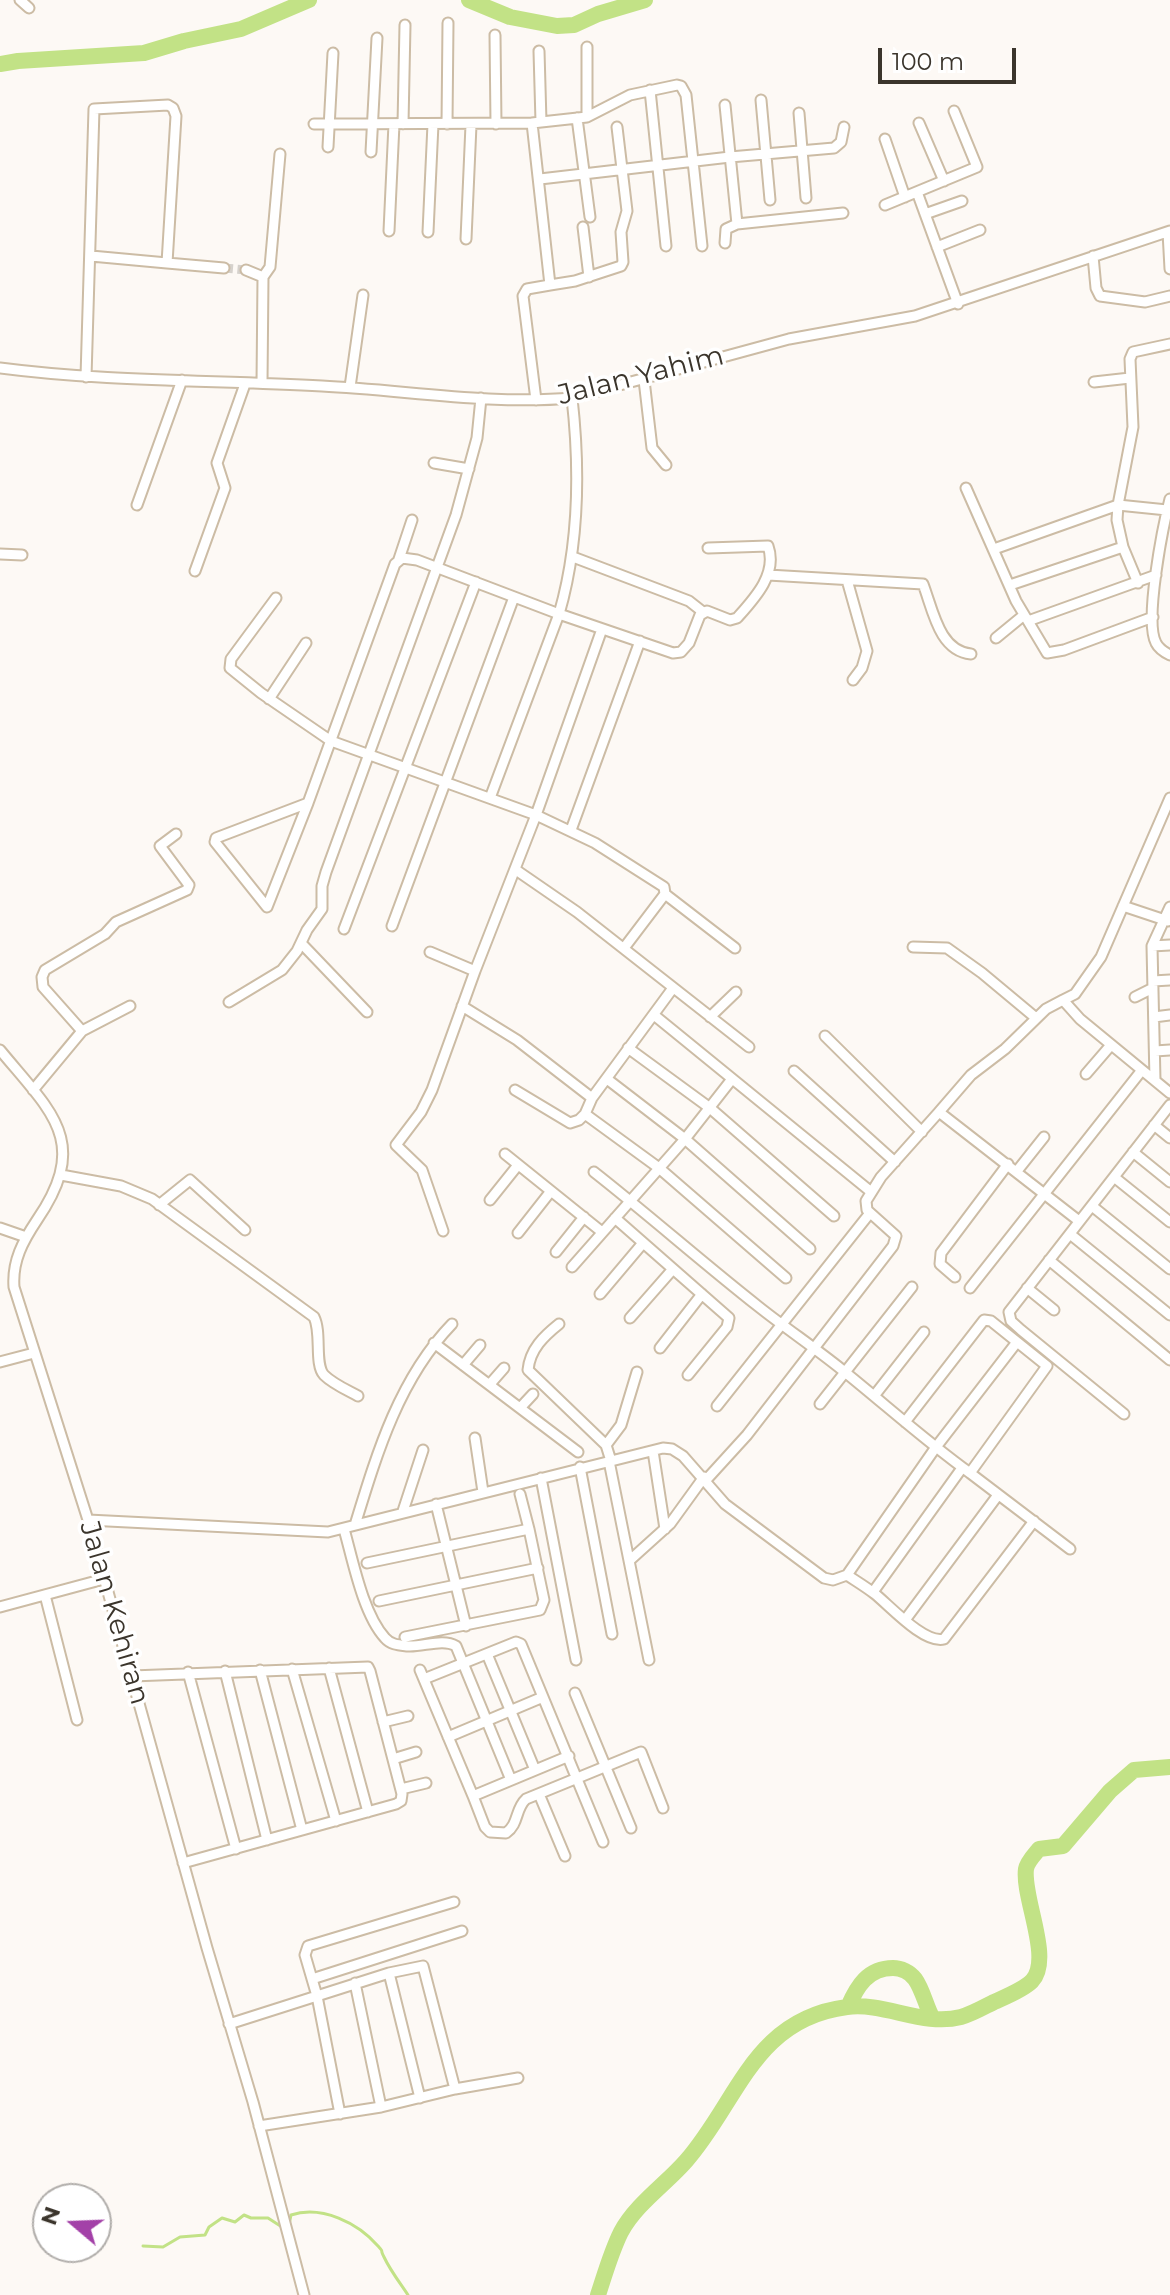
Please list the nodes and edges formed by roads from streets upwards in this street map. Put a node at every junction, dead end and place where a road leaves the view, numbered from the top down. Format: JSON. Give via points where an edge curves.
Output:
{"nodes":[{"id":1,"x":20,"y":0,"type":"edge"},
{"id":2,"x":29,"y":8,"type":"dead end"},
{"id":3,"x":448,"y":23,"type":"dead end"},
{"id":4,"x":405,"y":25,"type":"dead end"},
{"id":5,"x":495,"y":35,"type":"dead end"},
{"id":6,"x":377,"y":38,"type":"dead end"},
{"id":7,"x":587,"y":47,"type":"dead end"},
{"id":8,"x":539,"y":51,"type":"dead end"},
{"id":9,"x":333,"y":53,"type":"dead end"},
{"id":10,"x":650,"y":90,"type":"junction"},
{"id":11,"x":761,"y":100,"type":"dead end"},
{"id":12,"x":725,"y":105,"type":"dead end"},
{"id":13,"x":954,"y":111,"type":"dead end"},
{"id":14,"x":799,"y":113,"type":"dead end"},
{"id":15,"x":582,"y":118,"type":"junction"},
{"id":16,"x":536,"y":122,"type":"junction"},
{"id":17,"x":919,"y":123,"type":"dead end"},
{"id":18,"x":314,"y":124,"type":"dead end"},
{"id":19,"x":330,"y":124,"type":"junction"},
{"id":20,"x":398,"y":124,"type":"junction"},
{"id":21,"x":433,"y":124,"type":"junction"},
{"id":22,"x":447,"y":124,"type":"junction"},
{"id":23,"x":496,"y":124,"type":"junction"},
{"id":24,"x":374,"y":125,"type":"junction"},
{"id":25,"x":471,"y":125,"type":"junction"},
{"id":26,"x":617,"y":127,"type":"dead end"},
{"id":27,"x":844,"y":127,"type":"dead end"},
{"id":28,"x":885,"y":139,"type":"dead end"},
{"id":29,"x":328,"y":147,"type":"dead end"},
{"id":30,"x":802,"y":151,"type":"junction"},
{"id":31,"x":371,"y":152,"type":"dead end"},
{"id":32,"x":280,"y":154,"type":"dead end"},
{"id":33,"x":767,"y":156,"type":"junction"},
{"id":34,"x":730,"y":157,"type":"junction"},
{"id":35,"x":693,"y":162,"type":"junction"},
{"id":36,"x":658,"y":164,"type":"junction"},
{"id":37,"x":622,"y":171,"type":"junction"},
{"id":38,"x":585,"y":174,"type":"junction"},
{"id":39,"x":540,"y":179,"type":"junction"},
{"id":40,"x":944,"y":181,"type":"junction"},
{"id":41,"x":917,"y":192,"type":"junction"},
{"id":42,"x":905,"y":197,"type":"junction"},
{"id":43,"x":806,"y":198,"type":"dead end"},
{"id":44,"x":770,"y":200,"type":"dead end"},
{"id":45,"x":962,"y":201,"type":"dead end"},
{"id":46,"x":885,"y":205,"type":"dead end"},
{"id":47,"x":843,"y":213,"type":"dead end"},
{"id":48,"x":925,"y":214,"type":"junction"},
{"id":49,"x":590,"y":217,"type":"dead end"},
{"id":50,"x":737,"y":224,"type":"junction"},
{"id":51,"x":583,"y":227,"type":"dead end"},
{"id":52,"x":980,"y":230,"type":"dead end"},
{"id":53,"x":389,"y":231,"type":"dead end"},
{"id":54,"x":428,"y":232,"type":"dead end"},
{"id":55,"x":1169,"y":232,"type":"edge"},
{"id":56,"x":466,"y":239,"type":"dead end"},
{"id":57,"x":725,"y":243,"type":"dead end"},
{"id":58,"x":666,"y":246,"type":"dead end"},
{"id":59,"x":702,"y":246,"type":"dead end"},
{"id":60,"x":937,"y":247,"type":"junction"},
{"id":61,"x":91,"y":256,"type":"junction"},
{"id":62,"x":1093,"y":256,"type":"junction"},
{"id":63,"x":167,"y":263,"type":"junction"},
{"id":64,"x":224,"y":268,"type":"tunnel mouth"},
{"id":65,"x":1170,"y":269,"type":"edge"},
{"id":66,"x":246,"y":270,"type":"tunnel mouth"},
{"id":67,"x":263,"y":277,"type":"junction"},
{"id":68,"x":589,"y":277,"type":"junction"},
{"id":69,"x":550,"y":285,"type":"junction"},
{"id":70,"x":363,"y":295,"type":"dead end"},
{"id":71,"x":1170,"y":296,"type":"edge"},
{"id":72,"x":958,"y":304,"type":"junction"},
{"id":73,"x":1170,"y":344,"type":"edge"},
{"id":74,"x":0,"y":368,"type":"edge"},
{"id":75,"x":86,"y":377,"type":"junction"},
{"id":76,"x":1130,"y":378,"type":"junction"},
{"id":77,"x":182,"y":380,"type":"junction"},
{"id":78,"x":644,"y":380,"type":"junction"},
{"id":79,"x":1094,"y":382,"type":"dead end"},
{"id":80,"x":262,"y":383,"type":"junction"},
{"id":81,"x":245,"y":384,"type":"junction"},
{"id":82,"x":350,"y":387,"type":"junction"},
{"id":83,"x":481,"y":398,"type":"junction"},
{"id":84,"x":572,"y":398,"type":"junction"},
{"id":85,"x":536,"y":400,"type":"junction"},
{"id":86,"x":434,"y":463,"type":"dead end"},
{"id":87,"x":666,"y":465,"type":"dead end"},
{"id":88,"x":469,"y":469,"type":"junction"},
{"id":89,"x":966,"y":488,"type":"dead end"},
{"id":90,"x":137,"y":505,"type":"dead end"},
{"id":91,"x":1118,"y":505,"type":"junction"},
{"id":92,"x":1169,"y":505,"type":"edge"},
{"id":93,"x":412,"y":520,"type":"dead end"},
{"id":94,"x":1123,"y":547,"type":"junction"},
{"id":95,"x":708,"y":548,"type":"dead end"},
{"id":96,"x":994,"y":549,"type":"junction"},
{"id":97,"x":0,"y":554,"type":"edge"},
{"id":98,"x":22,"y":555,"type":"dead end"},
{"id":99,"x":573,"y":557,"type":"junction"},
{"id":100,"x":399,"y":559,"type":"junction"},
{"id":101,"x":438,"y":568,"type":"junction"},
{"id":102,"x":195,"y":571,"type":"dead end"},
{"id":103,"x":768,"y":575,"type":"junction"},
{"id":104,"x":1156,"y":575,"type":"junction"},
{"id":105,"x":847,"y":580,"type":"junction"},
{"id":106,"x":476,"y":582,"type":"junction"},
{"id":107,"x":1138,"y":583,"type":"junction"},
{"id":108,"x":1010,"y":585,"type":"junction"},
{"id":109,"x":514,"y":597,"type":"junction"},
{"id":110,"x":276,"y":598,"type":"dead end"},
{"id":111,"x":703,"y":612,"type":"junction"},
{"id":112,"x":559,"y":614,"type":"junction"},
{"id":113,"x":1153,"y":617,"type":"junction"},
{"id":114,"x":1026,"y":618,"type":"junction"},
{"id":115,"x":602,"y":629,"type":"junction"},
{"id":116,"x":996,"y":638,"type":"dead end"},
{"id":117,"x":640,"y":641,"type":"junction"},
{"id":118,"x":306,"y":643,"type":"dead end"},
{"id":119,"x":971,"y":654,"type":"dead end"},
{"id":120,"x":1170,"y":655,"type":"edge"},
{"id":121,"x":853,"y":680,"type":"dead end"},
{"id":122,"x":269,"y":699,"type":"junction"},
{"id":123,"x":331,"y":741,"type":"junction"},
{"id":124,"x":369,"y":754,"type":"junction"},
{"id":125,"x":407,"y":767,"type":"junction"},
{"id":126,"x":445,"y":782,"type":"junction"},
{"id":127,"x":490,"y":798,"type":"junction"},
{"id":128,"x":1170,"y":798,"type":"edge"},
{"id":129,"x":308,"y":803,"type":"junction"},
{"id":130,"x":536,"y":815,"type":"junction"},
{"id":131,"x":571,"y":830,"type":"junction"},
{"id":132,"x":176,"y":834,"type":"dead end"},
{"id":133,"x":516,"y":870,"type":"junction"},
{"id":134,"x":665,"y":894,"type":"junction"},
{"id":135,"x":1123,"y":906,"type":"junction"},
{"id":136,"x":1170,"y":907,"type":"edge"},
{"id":137,"x":1167,"y":921,"type":"edge"},
{"id":138,"x":392,"y":926,"type":"dead end"},
{"id":139,"x":344,"y":929,"type":"dead end"},
{"id":140,"x":301,"y":943,"type":"junction"},
{"id":141,"x":1170,"y":945,"type":"edge"},
{"id":142,"x":1152,"y":946,"type":"junction"},
{"id":143,"x":913,"y":947,"type":"dead end"},
{"id":144,"x":624,"y":948,"type":"junction"},
{"id":145,"x":735,"y":948,"type":"dead end"},
{"id":146,"x":430,"y":952,"type":"dead end"},
{"id":147,"x":475,"y":971,"type":"junction"},
{"id":148,"x":1170,"y":980,"type":"edge"},
{"id":149,"x":1153,"y":985,"type":"junction"},
{"id":150,"x":673,"y":988,"type":"junction"},
{"id":151,"x":736,"y":992,"type":"dead end"},
{"id":152,"x":1135,"y":997,"type":"dead end"},
{"id":153,"x":1063,"y":1000,"type":"junction"},
{"id":154,"x":229,"y":1002,"type":"dead end"},
{"id":155,"x":130,"y":1006,"type":"dead end"},
{"id":156,"x":462,"y":1006,"type":"junction"},
{"id":157,"x":367,"y":1012,"type":"dead end"},
{"id":158,"x":654,"y":1015,"type":"junction"},
{"id":159,"x":1170,"y":1015,"type":"edge"},
{"id":160,"x":710,"y":1017,"type":"junction"},
{"id":161,"x":1154,"y":1017,"type":"junction"},
{"id":162,"x":1036,"y":1018,"type":"junction"},
{"id":163,"x":82,"y":1031,"type":"junction"},
{"id":164,"x":825,"y":1036,"type":"dead end"},
{"id":165,"x":1111,"y":1045,"type":"junction"},
{"id":166,"x":749,"y":1047,"type":"dead end"},
{"id":167,"x":628,"y":1048,"type":"junction"},
{"id":168,"x":0,"y":1050,"type":"edge"},
{"id":169,"x":1170,"y":1050,"type":"edge"},
{"id":170,"x":1155,"y":1051,"type":"junction"},
{"id":171,"x":1142,"y":1070,"type":"junction"},
{"id":172,"x":794,"y":1071,"type":"dead end"},
{"id":173,"x":1086,"y":1074,"type":"dead end"},
{"id":174,"x":607,"y":1079,"type":"junction"},
{"id":175,"x":732,"y":1079,"type":"junction"},
{"id":176,"x":1155,"y":1080,"type":"junction"},
{"id":177,"x":33,"y":1090,"type":"junction"},
{"id":178,"x":515,"y":1090,"type":"dead end"},
{"id":179,"x":1169,"y":1091,"type":"edge"},
{"id":180,"x":592,"y":1098,"type":"junction"},
{"id":181,"x":1170,"y":1105,"type":"edge"},
{"id":182,"x":710,"y":1108,"type":"junction"},
{"id":183,"x":939,"y":1112,"type":"junction"},
{"id":184,"x":585,"y":1114,"type":"junction"},
{"id":185,"x":1154,"y":1125,"type":"junction"},
{"id":186,"x":922,"y":1132,"type":"junction"},
{"id":187,"x":1044,"y":1137,"type":"dead end"},
{"id":188,"x":1170,"y":1138,"type":"edge"},
{"id":189,"x":685,"y":1139,"type":"junction"},
{"id":190,"x":1133,"y":1152,"type":"junction"},
{"id":191,"x":505,"y":1154,"type":"dead end"},
{"id":192,"x":895,"y":1162,"type":"junction"},
{"id":193,"x":1008,"y":1164,"type":"junction"},
{"id":194,"x":518,"y":1165,"type":"junction"},
{"id":195,"x":659,"y":1168,"type":"junction"},
{"id":196,"x":1017,"y":1171,"type":"junction"},
{"id":197,"x":594,"y":1172,"type":"dead end"},
{"id":198,"x":61,"y":1175,"type":"junction"},
{"id":199,"x":1114,"y":1177,"type":"junction"},
{"id":200,"x":1170,"y":1182,"type":"edge"},
{"id":201,"x":551,"y":1191,"type":"junction"},
{"id":202,"x":870,"y":1191,"type":"junction"},
{"id":203,"x":1045,"y":1194,"type":"junction"},
{"id":204,"x":490,"y":1200,"type":"dead end"},
{"id":205,"x":630,"y":1200,"type":"junction"},
{"id":206,"x":159,"y":1205,"type":"junction"},
{"id":207,"x":1092,"y":1206,"type":"junction"},
{"id":208,"x":870,"y":1213,"type":"junction"},
{"id":209,"x":834,"y":1216,"type":"dead end"},
{"id":210,"x":584,"y":1217,"type":"junction"},
{"id":211,"x":615,"y":1218,"type":"junction"},
{"id":212,"x":1079,"y":1221,"type":"junction"},
{"id":213,"x":1170,"y":1222,"type":"edge"},
{"id":214,"x":0,"y":1228,"type":"edge"},
{"id":215,"x":245,"y":1230,"type":"dead end"},
{"id":216,"x":443,"y":1231,"type":"dead end"},
{"id":217,"x":602,"y":1232,"type":"junction"},
{"id":218,"x":518,"y":1233,"type":"dead end"},
{"id":219,"x":1070,"y":1234,"type":"junction"},
{"id":220,"x":26,"y":1237,"type":"junction"},
{"id":221,"x":643,"y":1243,"type":"junction"},
{"id":222,"x":810,"y":1249,"type":"dead end"},
{"id":223,"x":556,"y":1252,"type":"dead end"},
{"id":224,"x":1049,"y":1260,"type":"junction"},
{"id":225,"x":572,"y":1267,"type":"dead end"},
{"id":226,"x":673,"y":1269,"type":"junction"},
{"id":227,"x":1170,"y":1269,"type":"edge"},
{"id":228,"x":955,"y":1277,"type":"dead end"},
{"id":229,"x":786,"y":1278,"type":"dead end"},
{"id":230,"x":912,"y":1287,"type":"dead end"},
{"id":231,"x":970,"y":1288,"type":"dead end"},
{"id":232,"x":1027,"y":1288,"type":"junction"},
{"id":233,"x":600,"y":1294,"type":"dead end"},
{"id":234,"x":702,"y":1294,"type":"junction"},
{"id":235,"x":1054,"y":1310,"type":"dead end"},
{"id":236,"x":1170,"y":1315,"type":"edge"},
{"id":237,"x":630,"y":1318,"type":"dead end"},
{"id":238,"x":452,"y":1324,"type":"dead end"},
{"id":239,"x":559,"y":1324,"type":"dead end"},
{"id":240,"x":782,"y":1324,"type":"junction"},
{"id":241,"x":924,"y":1332,"type":"dead end"},
{"id":242,"x":1017,"y":1342,"type":"junction"},
{"id":243,"x":434,"y":1343,"type":"junction"},
{"id":244,"x":480,"y":1345,"type":"dead end"},
{"id":245,"x":814,"y":1347,"type":"junction"},
{"id":246,"x":660,"y":1348,"type":"dead end"},
{"id":247,"x":34,"y":1353,"type":"junction"},
{"id":248,"x":1170,"y":1360,"type":"edge"},
{"id":249,"x":0,"y":1362,"type":"edge"},
{"id":250,"x":463,"y":1365,"type":"junction"},
{"id":251,"x":504,"y":1368,"type":"dead end"},
{"id":252,"x":637,"y":1372,"type":"dead end"},
{"id":253,"x":846,"y":1373,"type":"junction"},
{"id":254,"x":688,"y":1375,"type":"dead end"},
{"id":255,"x":490,"y":1384,"type":"junction"},
{"id":256,"x":533,"y":1394,"type":"dead end"},
{"id":257,"x":358,"y":1396,"type":"dead end"},
{"id":258,"x":874,"y":1396,"type":"junction"},
{"id":259,"x":820,"y":1404,"type":"dead end"},
{"id":260,"x":717,"y":1406,"type":"dead end"},
{"id":261,"x":520,"y":1408,"type":"junction"},
{"id":262,"x":1124,"y":1414,"type":"dead end"},
{"id":263,"x":905,"y":1422,"type":"junction"},
{"id":264,"x":475,"y":1438,"type":"dead end"},
{"id":265,"x":606,"y":1445,"type":"junction"},
{"id":266,"x":936,"y":1447,"type":"junction"},
{"id":267,"x":423,"y":1450,"type":"dead end"},
{"id":268,"x":653,"y":1451,"type":"junction"},
{"id":269,"x":578,"y":1452,"type":"dead end"},
{"id":270,"x":610,"y":1461,"type":"junction"},
{"id":271,"x":580,"y":1467,"type":"junction"},
{"id":272,"x":966,"y":1470,"type":"junction"},
{"id":273,"x":541,"y":1478,"type":"junction"},
{"id":274,"x":705,"y":1479,"type":"junction"},
{"id":275,"x":483,"y":1492,"type":"junction"},
{"id":276,"x":520,"y":1494,"type":"dead end"},
{"id":277,"x":998,"y":1495,"type":"junction"},
{"id":278,"x":436,"y":1504,"type":"junction"},
{"id":279,"x":403,"y":1511,"type":"junction"},
{"id":280,"x":88,"y":1520,"type":"junction"},
{"id":281,"x":1034,"y":1521,"type":"junction"},
{"id":282,"x":355,"y":1525,"type":"junction"},
{"id":283,"x":344,"y":1529,"type":"junction"},
{"id":284,"x":529,"y":1529,"type":"junction"},
{"id":285,"x":665,"y":1529,"type":"junction"},
{"id":286,"x":446,"y":1546,"type":"junction"},
{"id":287,"x":1070,"y":1549,"type":"dead end"},
{"id":288,"x":629,"y":1561,"type":"junction"},
{"id":289,"x":367,"y":1563,"type":"dead end"},
{"id":290,"x":538,"y":1568,"type":"junction"},
{"id":291,"x":847,"y":1575,"type":"junction"},
{"id":292,"x":104,"y":1579,"type":"junction"},
{"id":293,"x":456,"y":1585,"type":"junction"},
{"id":294,"x":873,"y":1592,"type":"junction"},
{"id":295,"x":45,"y":1595,"type":"junction"},
{"id":296,"x":379,"y":1601,"type":"dead end"},
{"id":297,"x":0,"y":1607,"type":"edge"},
{"id":298,"x":905,"y":1620,"type":"junction"},
{"id":299,"x":466,"y":1626,"type":"junction"},
{"id":300,"x":612,"y":1634,"type":"dead end"},
{"id":301,"x":405,"y":1637,"type":"dead end"},
{"id":302,"x":487,"y":1654,"type":"junction"},
{"id":303,"x":576,"y":1660,"type":"dead end"},
{"id":304,"x":649,"y":1660,"type":"dead end"},
{"id":305,"x":463,"y":1664,"type":"junction"},
{"id":306,"x":329,"y":1668,"type":"junction"},
{"id":307,"x":292,"y":1669,"type":"junction"},
{"id":308,"x":260,"y":1670,"type":"junction"},
{"id":309,"x":225,"y":1671,"type":"junction"},
{"id":310,"x":188,"y":1672,"type":"junction"},
{"id":311,"x":132,"y":1676,"type":"junction"},
{"id":312,"x":575,"y":1693,"type":"dead end"},
{"id":313,"x":543,"y":1697,"type":"junction"},
{"id":314,"x":509,"y":1709,"type":"junction"},
{"id":315,"x":408,"y":1716,"type":"dead end"},
{"id":316,"x":77,"y":1720,"type":"dead end"},
{"id":317,"x":486,"y":1720,"type":"junction"},
{"id":318,"x":383,"y":1722,"type":"junction"},
{"id":319,"x":448,"y":1737,"type":"junction"},
{"id":320,"x":416,"y":1752,"type":"dead end"},
{"id":321,"x":569,"y":1756,"type":"junction"},
{"id":322,"x":393,"y":1759,"type":"junction"},
{"id":323,"x":606,"y":1766,"type":"junction"},
{"id":324,"x":535,"y":1770,"type":"junction"},
{"id":325,"x":578,"y":1777,"type":"junction"},
{"id":326,"x":511,"y":1780,"type":"junction"},
{"id":327,"x":426,"y":1783,"type":"dead end"},
{"id":328,"x":401,"y":1789,"type":"junction"},
{"id":329,"x":539,"y":1794,"type":"junction"},
{"id":330,"x":473,"y":1796,"type":"junction"},
{"id":331,"x":663,"y":1808,"type":"dead end"},
{"id":332,"x":368,"y":1812,"type":"junction"},
{"id":333,"x":336,"y":1821,"type":"junction"},
{"id":334,"x":631,"y":1828,"type":"dead end"},
{"id":335,"x":302,"y":1830,"type":"junction"},
{"id":336,"x":267,"y":1840,"type":"junction"},
{"id":337,"x":603,"y":1842,"type":"dead end"},
{"id":338,"x":236,"y":1849,"type":"junction"},
{"id":339,"x":565,"y":1856,"type":"dead end"},
{"id":340,"x":183,"y":1863,"type":"junction"},
{"id":341,"x":454,"y":1902,"type":"dead end"},
{"id":342,"x":462,"y":1931,"type":"dead end"},
{"id":343,"x":389,"y":1973,"type":"junction"},
{"id":344,"x":312,"y":1979,"type":"junction"},
{"id":345,"x":355,"y":1983,"type":"junction"},
{"id":346,"x":317,"y":1996,"type":"junction"},
{"id":347,"x":229,"y":2024,"type":"junction"},
{"id":348,"x":518,"y":2078,"type":"dead end"},
{"id":349,"x":455,"y":2089,"type":"junction"},
{"id":350,"x":420,"y":2098,"type":"junction"},
{"id":351,"x":381,"y":2107,"type":"junction"},
{"id":352,"x":340,"y":2114,"type":"junction"},
{"id":353,"x":259,"y":2126,"type":"junction"},
{"id":354,"x":304,"y":2295,"type":"edge"}],
"edges":[{"from":1,"to":2,"type":"street"},
{"from":3,"to":22,"type":"street"},
{"from":4,"to":20,"type":"street"},
{"from":5,"to":23,"type":"street"},
{"from":6,"to":24,"type":"street"},
{"from":7,"to":15,"type":"street"},
{"from":8,"to":16,"type":"street"},
{"from":9,"to":19,"type":"street"},
{"from":10,"to":15,"type":"street"},
{"from":10,"to":35,"type":"street","via":[[677,85],[684,89]]},
{"from":10,"to":36,"type":"street"},
{"from":11,"to":33,"type":"street"},
{"from":12,"to":34,"type":"street"},
{"from":13,"to":40,"type":"street","via":[[977,167]]},
{"from":14,"to":30,"type":"street"},
{"from":15,"to":16,"type":"street"},
{"from":15,"to":38,"type":"street"},
{"from":16,"to":23,"type":"street"},
{"from":16,"to":39,"type":"street"},
{"from":17,"to":40,"type":"street"},
{"from":18,"to":19,"type":"street"},
{"from":19,"to":24,"type":"street"},
{"from":19,"to":29,"type":"street"},
{"from":20,"to":21,"type":"street"},
{"from":20,"to":24,"type":"street"},
{"from":20,"to":53,"type":"street"},
{"from":21,"to":22,"type":"street"},
{"from":21,"to":54,"type":"street"},
{"from":22,"to":25,"type":"street"},
{"from":23,"to":25,"type":"street"},
{"from":24,"to":31,"type":"street"},
{"from":25,"to":56,"type":"street"},
{"from":26,"to":37,"type":"street"},
{"from":27,"to":30,"type":"street","via":[[838,146]]},
{"from":28,"to":42,"type":"street"},
{"from":30,"to":33,"type":"street"},
{"from":30,"to":43,"type":"street"},
{"from":32,"to":67,"type":"street","via":[[270,267]]},
{"from":33,"to":34,"type":"street"},
{"from":33,"to":44,"type":"street"},
{"from":34,"to":35,"type":"street"},
{"from":34,"to":50,"type":"street"},
{"from":35,"to":36,"type":"street"},
{"from":35,"to":59,"type":"street"},
{"from":36,"to":37,"type":"street"},
{"from":36,"to":58,"type":"street"},
{"from":37,"to":38,"type":"street"},
{"from":37,"to":68,"type":"street","via":[[627,216],[621,232],[623,262]]},
{"from":38,"to":39,"type":"street"},
{"from":38,"to":49,"type":"street"},
{"from":39,"to":69,"type":"street"},
{"from":40,"to":41,"type":"street"},
{"from":41,"to":42,"type":"street"},
{"from":41,"to":48,"type":"street"},
{"from":42,"to":46,"type":"street"},
{"from":45,"to":48,"type":"street"},
{"from":47,"to":50,"type":"street"},
{"from":48,"to":60,"type":"street"},
{"from":50,"to":57,"type":"street","via":[[726,229]]},
{"from":51,"to":68,"type":"street"},
{"from":52,"to":60,"type":"street"},
{"from":55,"to":62,"type":"street","name":"Jalan Yahim"},
{"from":55,"to":65,"type":"street"},
{"from":60,"to":72,"type":"street"},
{"from":61,"to":63,"type":"street"},
{"from":61,"to":63,"type":"street","via":[[94,109],[161,103],[176,112]]},
{"from":61,"to":75,"type":"street"},
{"from":62,"to":71,"type":"street","via":[[1100,296],[1145,302]]},
{"from":62,"to":72,"type":"street","name":"Jalan Yahim"},
{"from":63,"to":64,"type":"street"},
{"from":66,"to":67,"type":"street"},
{"from":67,"to":80,"type":"street"},
{"from":68,"to":69,"type":"street"},
{"from":69,"to":85,"type":"street","via":[[527,289],[523,296]]},
{"from":70,"to":82,"type":"street"},
{"from":72,"to":78,"type":"street","name":"Jalan Yahim","via":[[789,339]]},
{"from":73,"to":76,"type":"street","via":[[1133,352]]},
{"from":74,"to":75,"type":"street","name":"Jalan Yahim"},
{"from":75,"to":77,"type":"street","name":"Jalan Yahim"},
{"from":76,"to":79,"type":"street"},
{"from":76,"to":91,"type":"street","via":[[1133,427]]},
{"from":77,"to":81,"type":"street","name":"Jalan Yahim"},
{"from":77,"to":90,"type":"street"},
{"from":78,"to":84,"type":"street","name":"Jalan Yahim"},
{"from":78,"to":87,"type":"street","via":[[652,448]]},
{"from":80,"to":81,"type":"street","name":"Jalan Yahim"},
{"from":80,"to":82,"type":"street","name":"Jalan Yahim"},
{"from":81,"to":102,"type":"street","via":[[217,463],[225,488]]},
{"from":82,"to":83,"type":"street","name":"Jalan Yahim"},
{"from":83,"to":85,"type":"street","name":"Jalan Yahim"},
{"from":83,"to":88,"type":"street"},
{"from":84,"to":85,"type":"street","name":"Jalan Yahim"},
{"from":84,"to":99,"type":"street"},
{"from":86,"to":88,"type":"street"},
{"from":88,"to":101,"type":"street"},
{"from":89,"to":96,"type":"street"},
{"from":91,"to":92,"type":"street"},
{"from":91,"to":94,"type":"street"},
{"from":91,"to":96,"type":"street"},
{"from":92,"to":104,"type":"street"},
{"from":93,"to":100,"type":"street"},
{"from":94,"to":107,"type":"street"},
{"from":94,"to":108,"type":"street"},
{"from":95,"to":103,"type":"street","via":[[768,546]]},
{"from":96,"to":108,"type":"street"},
{"from":97,"to":98,"type":"street"},
{"from":99,"to":111,"type":"street","via":[[689,601]]},
{"from":99,"to":112,"type":"street"},
{"from":100,"to":101,"type":"street"},
{"from":100,"to":123,"type":"street"},
{"from":101,"to":106,"type":"street"},
{"from":101,"to":124,"type":"street"},
{"from":103,"to":105,"type":"street"},
{"from":103,"to":111,"type":"street","via":[[737,618]]},
{"from":104,"to":107,"type":"street"},
{"from":104,"to":113,"type":"street"},
{"from":105,"to":119,"type":"street","via":[[923,584],[946,641],[959,653]]},
{"from":105,"to":121,"type":"street","via":[[867,651]]},
{"from":106,"to":109,"type":"street"},
{"from":106,"to":125,"type":"street"},
{"from":107,"to":114,"type":"street"},
{"from":108,"to":114,"type":"street"},
{"from":109,"to":112,"type":"street"},
{"from":109,"to":126,"type":"street"},
{"from":110,"to":122,"type":"street","via":[[229,664]]},
{"from":111,"to":117,"type":"street","via":[[681,652]]},
{"from":112,"to":115,"type":"street"},
{"from":112,"to":127,"type":"street"},
{"from":113,"to":114,"type":"street","via":[[1051,653]]},
{"from":113,"to":120,"type":"street","via":[[1155,641]]},
{"from":114,"to":116,"type":"street"},
{"from":115,"to":117,"type":"street"},
{"from":115,"to":130,"type":"street"},
{"from":117,"to":131,"type":"street"},
{"from":118,"to":122,"type":"street"},
{"from":122,"to":123,"type":"street"},
{"from":123,"to":124,"type":"street"},
{"from":123,"to":129,"type":"street"},
{"from":124,"to":125,"type":"street"},
{"from":124,"to":140,"type":"street","via":[[326,872],[322,909]]},
{"from":125,"to":126,"type":"street"},
{"from":125,"to":139,"type":"street"},
{"from":126,"to":127,"type":"street"},
{"from":126,"to":138,"type":"street"},
{"from":127,"to":130,"type":"street"},
{"from":128,"to":135,"type":"street"},
{"from":129,"to":129,"type":"street","via":[[298,829],[267,907],[216,838]]},
{"from":130,"to":131,"type":"street"},
{"from":130,"to":133,"type":"street"},
{"from":131,"to":134,"type":"street","via":[[664,887]]},
{"from":132,"to":163,"type":"street","via":[[160,846],[189,885],[187,890],[116,922],[45,970],[43,987]]},
{"from":133,"to":144,"type":"street"},
{"from":133,"to":147,"type":"street"},
{"from":134,"to":144,"type":"street"},
{"from":134,"to":145,"type":"street"},
{"from":135,"to":137,"type":"street"},
{"from":135,"to":153,"type":"street","via":[[1087,979]]},
{"from":136,"to":137,"type":"street"},
{"from":137,"to":142,"type":"street"},
{"from":140,"to":154,"type":"street","via":[[282,970]]},
{"from":140,"to":157,"type":"street"},
{"from":141,"to":142,"type":"street"},
{"from":142,"to":149,"type":"street"},
{"from":143,"to":162,"type":"street","via":[[947,948]]},
{"from":144,"to":150,"type":"street"},
{"from":146,"to":147,"type":"street"},
{"from":147,"to":156,"type":"street"},
{"from":148,"to":149,"type":"street"},
{"from":149,"to":152,"type":"street"},
{"from":149,"to":161,"type":"street"},
{"from":150,"to":158,"type":"street"},
{"from":150,"to":160,"type":"street"},
{"from":151,"to":160,"type":"street"},
{"from":153,"to":162,"type":"street"},
{"from":153,"to":165,"type":"street"},
{"from":155,"to":163,"type":"street"},
{"from":156,"to":180,"type":"street","via":[[517,1040]]},
{"from":156,"to":216,"type":"street","via":[[428,1100],[396,1145],[422,1170]]},
{"from":158,"to":167,"type":"street"},
{"from":158,"to":175,"type":"street"},
{"from":159,"to":161,"type":"street"},
{"from":160,"to":166,"type":"street"},
{"from":161,"to":170,"type":"street"},
{"from":162,"to":183,"type":"street","via":[[971,1075]]},
{"from":163,"to":177,"type":"street"},
{"from":164,"to":186,"type":"street"},
{"from":165,"to":171,"type":"street"},
{"from":165,"to":173,"type":"street"},
{"from":167,"to":174,"type":"street"},
{"from":167,"to":182,"type":"street"},
{"from":168,"to":177,"type":"street","name":"Jalan Kehiran"},
{"from":169,"to":170,"type":"street"},
{"from":170,"to":176,"type":"street"},
{"from":171,"to":176,"type":"street"},
{"from":171,"to":203,"type":"street"},
{"from":172,"to":192,"type":"street"},
{"from":174,"to":180,"type":"street"},
{"from":174,"to":189,"type":"street"},
{"from":175,"to":182,"type":"street"},
{"from":175,"to":202,"type":"street"},
{"from":176,"to":179,"type":"street"},
{"from":177,"to":198,"type":"street","name":"Jalan Kehiran","via":[[61,1134]]},
{"from":178,"to":184,"type":"street","via":[[570,1123]]},
{"from":180,"to":184,"type":"street"},
{"from":181,"to":185,"type":"street"},
{"from":182,"to":189,"type":"street"},
{"from":182,"to":209,"type":"street"},
{"from":183,"to":186,"type":"street"},
{"from":183,"to":193,"type":"street"},
{"from":184,"to":195,"type":"street"},
{"from":185,"to":188,"type":"street"},
{"from":185,"to":190,"type":"street"},
{"from":186,"to":192,"type":"street"},
{"from":187,"to":196,"type":"street"},
{"from":189,"to":195,"type":"street"},
{"from":189,"to":222,"type":"street"},
{"from":190,"to":199,"type":"street"},
{"from":190,"to":200,"type":"street"},
{"from":191,"to":194,"type":"street"},
{"from":192,"to":202,"type":"street"},
{"from":193,"to":196,"type":"street"},
{"from":193,"to":228,"type":"street","via":[[941,1253],[940,1264]]},
{"from":194,"to":201,"type":"street"},
{"from":194,"to":204,"type":"street"},
{"from":195,"to":205,"type":"street"},
{"from":195,"to":229,"type":"street"},
{"from":196,"to":203,"type":"street"},
{"from":197,"to":205,"type":"street"},
{"from":198,"to":206,"type":"street","via":[[121,1186]]},
{"from":198,"to":220,"type":"street","name":"Jalan Kehiran"},
{"from":199,"to":207,"type":"street"},
{"from":199,"to":213,"type":"street"},
{"from":201,"to":210,"type":"street"},
{"from":201,"to":218,"type":"street"},
{"from":202,"to":208,"type":"street","via":[[865,1206]]},
{"from":203,"to":212,"type":"street"},
{"from":203,"to":231,"type":"street"},
{"from":205,"to":211,"type":"street"},
{"from":205,"to":240,"type":"street"},
{"from":206,"to":215,"type":"street","via":[[190,1180]]},
{"from":206,"to":257,"type":"street","via":[[314,1317],[320,1369]]},
{"from":207,"to":212,"type":"street"},
{"from":207,"to":227,"type":"street"},
{"from":208,"to":240,"type":"street"},
{"from":208,"to":245,"type":"street","via":[[893,1232],[895,1241]]},
{"from":210,"to":217,"type":"street"},
{"from":210,"to":223,"type":"street"},
{"from":211,"to":217,"type":"street"},
{"from":211,"to":221,"type":"street"},
{"from":212,"to":219,"type":"street"},
{"from":214,"to":220,"type":"street"},
{"from":217,"to":225,"type":"street"},
{"from":219,"to":224,"type":"street"},
{"from":219,"to":236,"type":"street"},
{"from":220,"to":247,"type":"street","name":"Jalan Kehiran","via":[[13,1270],[14,1287]]},
{"from":221,"to":226,"type":"street"},
{"from":221,"to":233,"type":"street"},
{"from":224,"to":232,"type":"street"},
{"from":224,"to":248,"type":"street"},
{"from":226,"to":234,"type":"street"},
{"from":226,"to":237,"type":"street"},
{"from":230,"to":253,"type":"street"},
{"from":232,"to":235,"type":"street"},
{"from":232,"to":262,"type":"street","via":[[1009,1312],[1011,1321]]},
{"from":234,"to":246,"type":"street"},
{"from":234,"to":254,"type":"street","via":[[729,1318]]},
{"from":238,"to":243,"type":"street"},
{"from":239,"to":265,"type":"street","via":[[541,1339],[528,1370]]},
{"from":240,"to":245,"type":"street"},
{"from":240,"to":260,"type":"street"},
{"from":241,"to":258,"type":"street"},
{"from":242,"to":263,"type":"street","via":[[984,1320]]},
{"from":242,"to":266,"type":"street"},
{"from":242,"to":272,"type":"street","via":[[1047,1366]]},
{"from":243,"to":250,"type":"street"},
{"from":243,"to":282,"type":"street","via":[[390,1421]]},
{"from":244,"to":250,"type":"street"},
{"from":245,"to":253,"type":"street"},
{"from":245,"to":274,"type":"street","via":[[747,1435]]},
{"from":247,"to":249,"type":"street"},
{"from":247,"to":280,"type":"street","name":"Jalan Kehiran"},
{"from":250,"to":255,"type":"street"},
{"from":251,"to":255,"type":"street"},
{"from":252,"to":265,"type":"street","via":[[621,1425]]},
{"from":253,"to":258,"type":"street"},
{"from":253,"to":259,"type":"street"},
{"from":255,"to":261,"type":"street"},
{"from":256,"to":261,"type":"street"},
{"from":258,"to":263,"type":"street"},
{"from":261,"to":269,"type":"street"},
{"from":263,"to":266,"type":"street"},
{"from":264,"to":275,"type":"street"},
{"from":265,"to":270,"type":"street"},
{"from":266,"to":272,"type":"street"},
{"from":266,"to":291,"type":"street"},
{"from":267,"to":279,"type":"street"},
{"from":268,"to":270,"type":"street"},
{"from":268,"to":274,"type":"street","via":[[672,1449]]},
{"from":268,"to":285,"type":"street"},
{"from":270,"to":271,"type":"street"},
{"from":270,"to":288,"type":"street"},
{"from":271,"to":273,"type":"street"},
{"from":271,"to":300,"type":"street"},
{"from":272,"to":277,"type":"street"},
{"from":272,"to":294,"type":"street"},
{"from":273,"to":275,"type":"street"},
{"from":273,"to":303,"type":"street"},
{"from":274,"to":285,"type":"street"},
{"from":274,"to":291,"type":"street","via":[[725,1504],[824,1578]]},
{"from":275,"to":278,"type":"street"},
{"from":276,"to":284,"type":"street"},
{"from":277,"to":281,"type":"street"},
{"from":277,"to":298,"type":"street"},
{"from":278,"to":279,"type":"street"},
{"from":278,"to":286,"type":"street"},
{"from":279,"to":282,"type":"street"},
{"from":280,"to":283,"type":"street","via":[[314,1532]]},
{"from":280,"to":292,"type":"street","name":"Jalan Kehiran"},
{"from":281,"to":287,"type":"street"},
{"from":281,"to":298,"type":"street","via":[[944,1639],[924,1635]]},
{"from":282,"to":283,"type":"street"},
{"from":283,"to":305,"type":"street","via":[[371,1616],[386,1640],[413,1647],[453,1643]]},
{"from":284,"to":286,"type":"street"},
{"from":284,"to":290,"type":"street"},
{"from":285,"to":288,"type":"street"},
{"from":286,"to":289,"type":"street"},
{"from":286,"to":293,"type":"street"},
{"from":288,"to":304,"type":"street"},
{"from":290,"to":293,"type":"street"},
{"from":290,"to":299,"type":"street","via":[[544,1600],[540,1610]]},
{"from":291,"to":294,"type":"street"},
{"from":292,"to":295,"type":"street"},
{"from":292,"to":311,"type":"street","name":"Jalan Kehiran"},
{"from":293,"to":296,"type":"street"},
{"from":293,"to":299,"type":"street"},
{"from":294,"to":298,"type":"street"},
{"from":295,"to":297,"type":"street"},
{"from":295,"to":316,"type":"street"},
{"from":299,"to":301,"type":"street"},
{"from":302,"to":305,"type":"street"},
{"from":302,"to":313,"type":"street","via":[[521,1644]]},
{"from":302,"to":314,"type":"street"},
{"from":305,"to":317,"type":"street"},
{"from":305,"to":319,"type":"street","via":[[422,1674]]},
{"from":306,"to":307,"type":"street"},
{"from":306,"to":318,"type":"street","via":[[368,1667]]},
{"from":306,"to":332,"type":"street"},
{"from":307,"to":308,"type":"street"},
{"from":307,"to":333,"type":"street"},
{"from":308,"to":309,"type":"street"},
{"from":308,"to":335,"type":"street"},
{"from":309,"to":310,"type":"street"},
{"from":309,"to":336,"type":"street"},
{"from":310,"to":311,"type":"street"},
{"from":310,"to":338,"type":"street"},
{"from":311,"to":340,"type":"street","name":"Jalan Kehiran"},
{"from":312,"to":323,"type":"street"},
{"from":313,"to":314,"type":"street"},
{"from":313,"to":321,"type":"street"},
{"from":314,"to":317,"type":"street"},
{"from":314,"to":324,"type":"street"},
{"from":315,"to":318,"type":"street"},
{"from":317,"to":319,"type":"street"},
{"from":317,"to":326,"type":"street"},
{"from":318,"to":322,"type":"street"},
{"from":319,"to":330,"type":"street"},
{"from":320,"to":322,"type":"street"},
{"from":321,"to":324,"type":"street"},
{"from":321,"to":325,"type":"street"},
{"from":322,"to":328,"type":"street"},
{"from":323,"to":325,"type":"street"},
{"from":323,"to":331,"type":"street","via":[[641,1752]]},
{"from":323,"to":334,"type":"street"},
{"from":324,"to":326,"type":"street"},
{"from":325,"to":329,"type":"street"},
{"from":325,"to":337,"type":"street"},
{"from":326,"to":330,"type":"street"},
{"from":327,"to":328,"type":"street"},
{"from":328,"to":332,"type":"street","via":[[401,1801]]},
{"from":329,"to":330,"type":"street","via":[[520,1804],[516,1823],[498,1834],[485,1827]]},
{"from":329,"to":339,"type":"street"},
{"from":332,"to":333,"type":"street"},
{"from":333,"to":335,"type":"street"},
{"from":335,"to":336,"type":"street"},
{"from":336,"to":338,"type":"street"},
{"from":338,"to":340,"type":"street"},
{"from":340,"to":347,"type":"street","name":"Jalan Kehiran"},
{"from":341,"to":344,"type":"street","via":[[308,1946],[305,1955]]},
{"from":342,"to":344,"type":"street"},
{"from":343,"to":345,"type":"street"},
{"from":343,"to":349,"type":"street","via":[[423,1966]]},
{"from":343,"to":350,"type":"street"},
{"from":344,"to":346,"type":"street"},
{"from":345,"to":346,"type":"street"},
{"from":345,"to":351,"type":"street"},
{"from":346,"to":347,"type":"street"},
{"from":346,"to":352,"type":"street"},
{"from":347,"to":353,"type":"street","name":"Jalan Kehiran"},
{"from":348,"to":349,"type":"street"},
{"from":349,"to":350,"type":"street"},
{"from":350,"to":351,"type":"street"},
{"from":351,"to":352,"type":"street"},
{"from":352,"to":353,"type":"street"},
{"from":353,"to":354,"type":"street","name":"Jalan Kehiran"}]}
